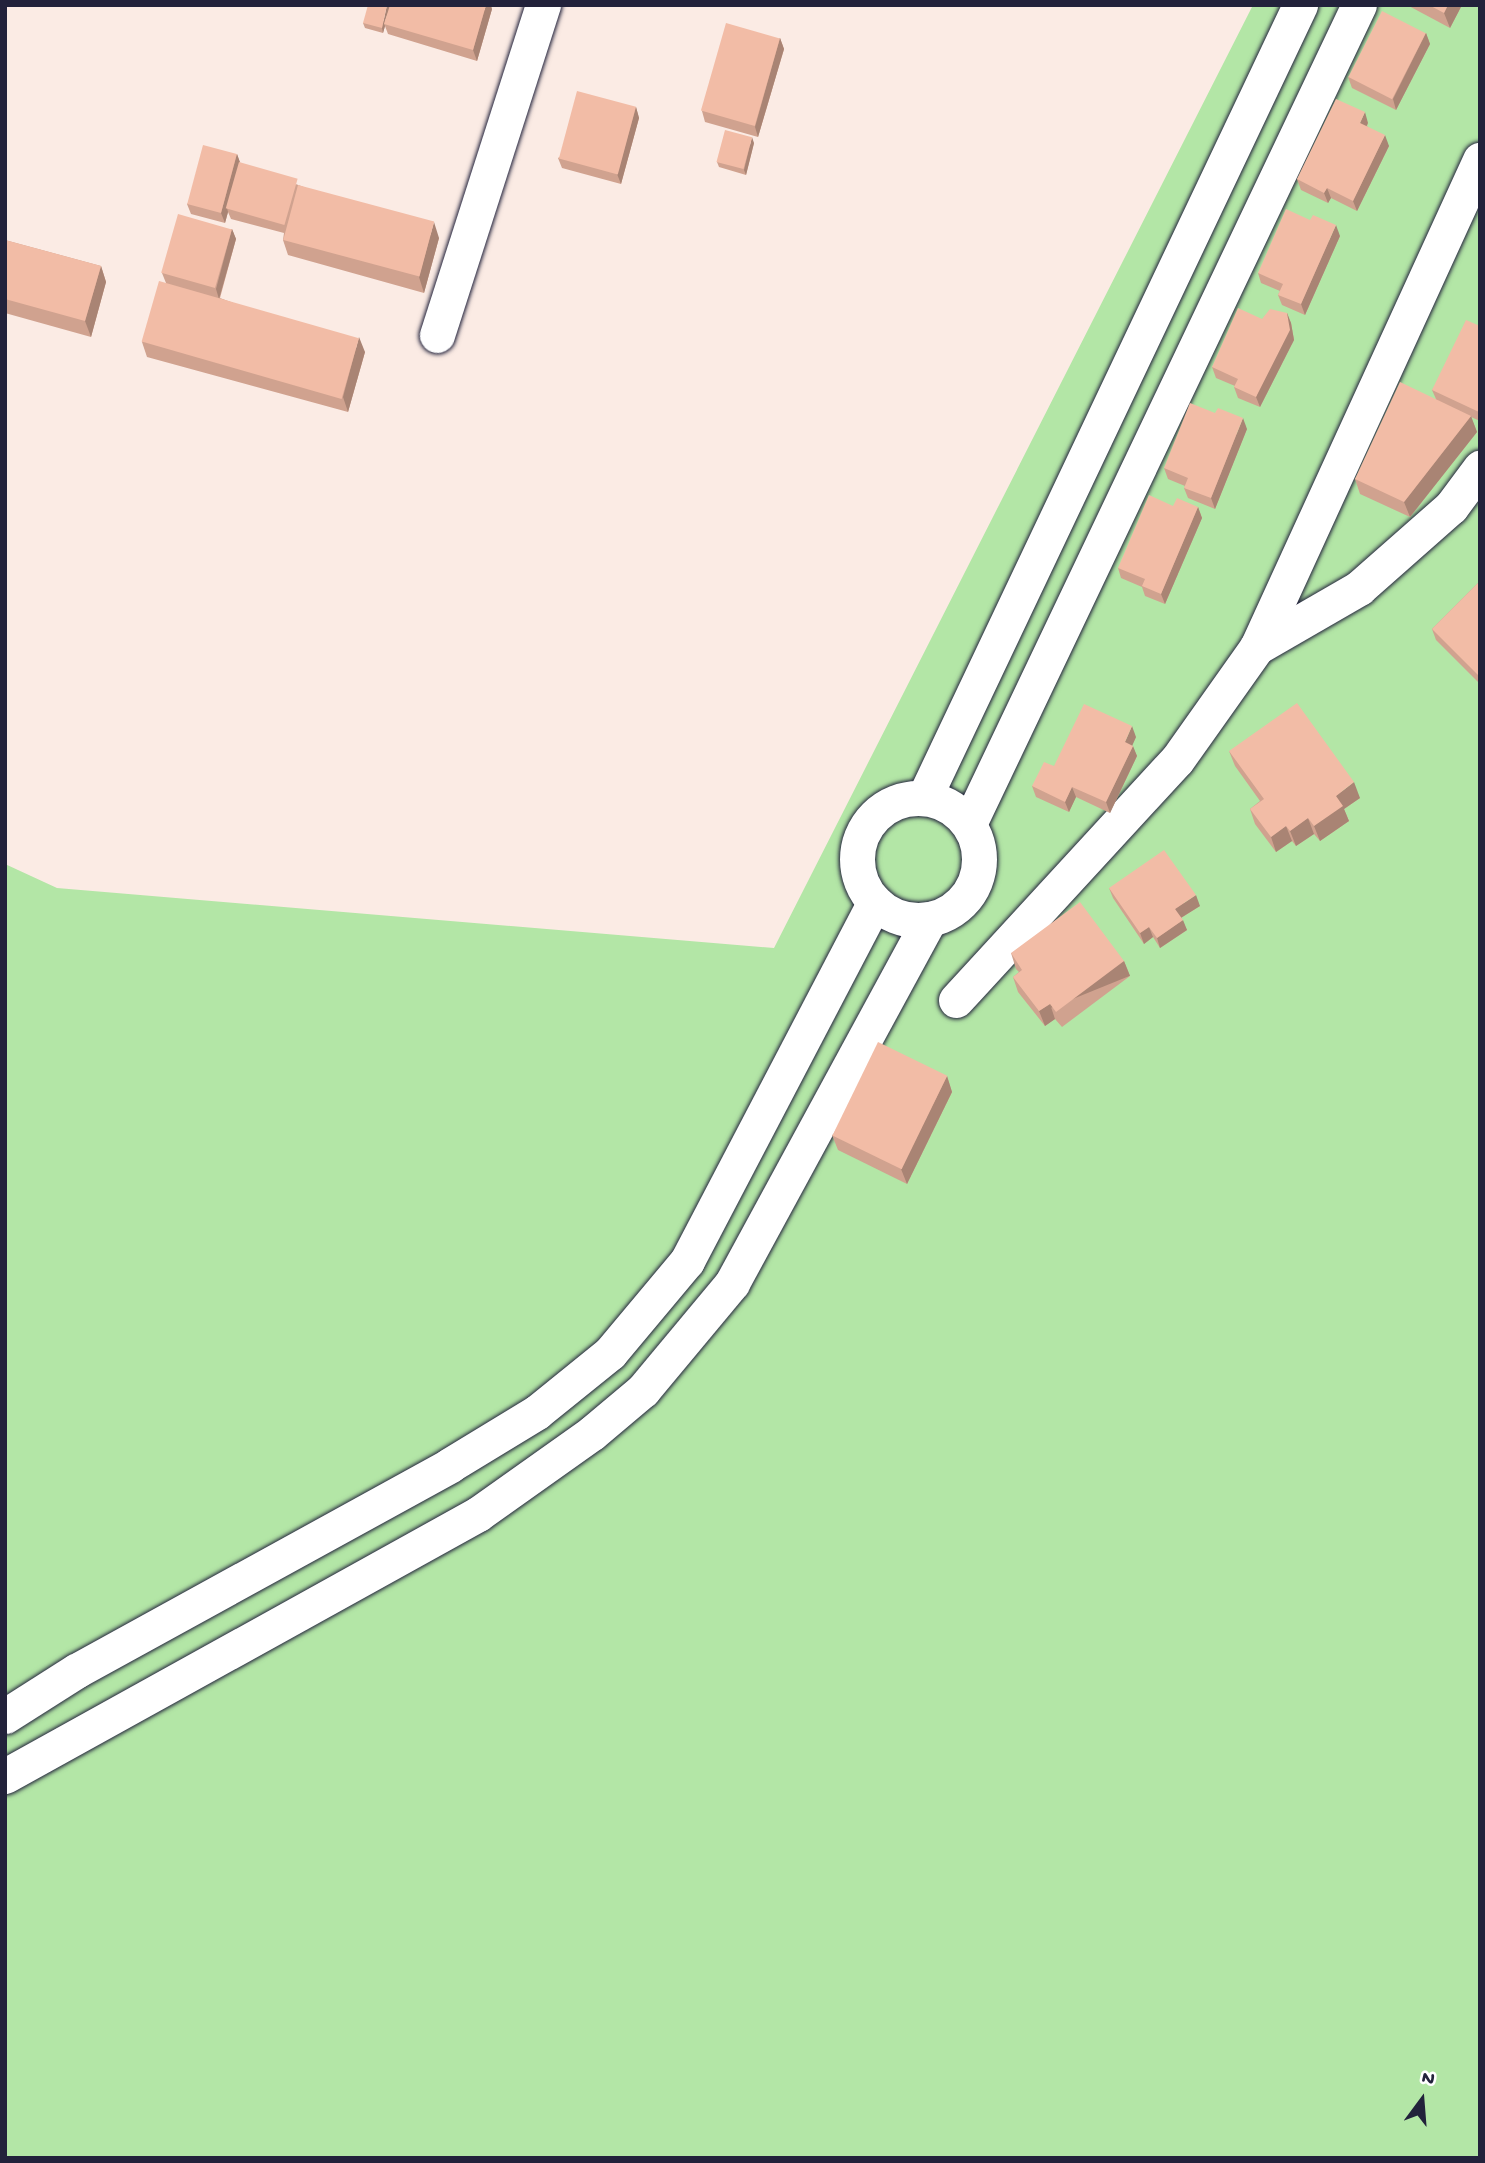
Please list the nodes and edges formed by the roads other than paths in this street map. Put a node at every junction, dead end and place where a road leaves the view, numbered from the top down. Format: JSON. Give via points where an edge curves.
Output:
{"nodes":[{"id":1,"x":1300,"y":5,"type":"edge"},
{"id":2,"x":1359,"y":5,"type":"edge"},
{"id":3,"x":539,"y":6,"type":"edge"},
{"id":4,"x":1480,"y":160,"type":"edge"},
{"id":5,"x":437,"y":335,"type":"dead end"},
{"id":6,"x":1480,"y":468,"type":"edge"},
{"id":7,"x":1257,"y":647,"type":"junction"},
{"id":8,"x":924,"y":798,"type":"junction"},
{"id":9,"x":969,"y":824,"type":"junction"},
{"id":10,"x":875,"y":902,"type":"junction"},
{"id":11,"x":930,"y":919,"type":"junction"},
{"id":12,"x":956,"y":1000,"type":"dead end"},
{"id":13,"x":687,"y":1261,"type":"junction"},
{"id":14,"x":732,"y":1283,"type":"junction"},
{"id":15,"x":5,"y":1716,"type":"edge"},
{"id":16,"x":5,"y":1776,"type":"edge"}],
"edges":[{"from":1,"to":8,"type":"street"},
{"from":2,"to":9,"type":"street"},
{"from":3,"to":5,"type":"street"},
{"from":4,"to":7,"type":"street"},
{"from":6,"to":7,"type":"street","via":[[1451,507],[1359,588]]},
{"from":7,"to":12,"type":"street","via":[[1177,760]]},
{"from":8,"to":9,"type":"street","via":[[949,807]]},
{"from":8,"to":10,"type":"street","via":[[888,806],[862,832],[857,869]]},
{"from":9,"to":11,"type":"street","via":[[979,852],[976,882],[965,900]]},
{"from":10,"to":11,"type":"street","via":[[910,920]]},
{"from":10,"to":13,"type":"street"},
{"from":11,"to":14,"type":"street"},
{"from":13,"to":14,"type":"street"},
{"from":13,"to":15,"type":"street","via":[[610,1353],[537,1412],[450,1465],[76,1671]]},
{"from":14,"to":16,"type":"street","via":[[643,1390],[592,1433],[478,1514]]}]}
